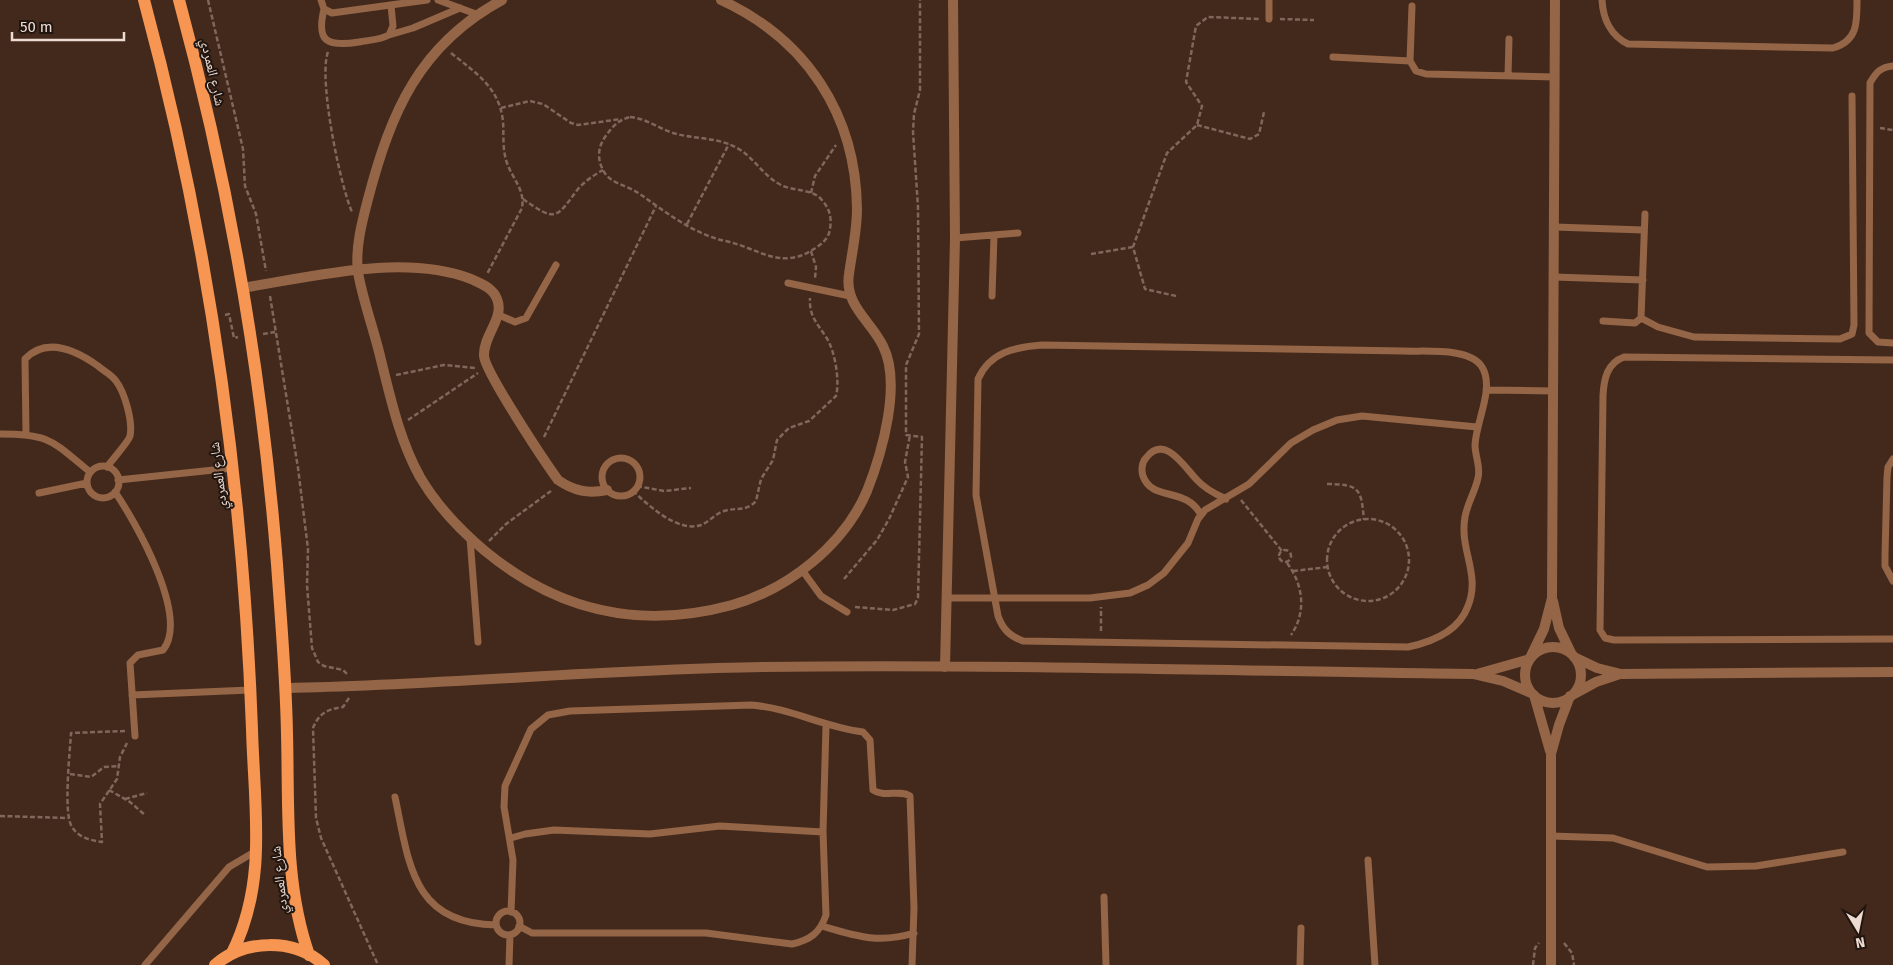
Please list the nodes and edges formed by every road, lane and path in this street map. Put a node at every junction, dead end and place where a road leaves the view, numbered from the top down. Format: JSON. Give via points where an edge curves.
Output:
{"nodes":[{"id":1,"x":144,"y":0,"type":"edge"},
{"id":2,"x":179,"y":0,"type":"edge"},
{"id":3,"x":208,"y":0,"type":"edge"},
{"id":4,"x":321,"y":0,"type":"edge"},
{"id":5,"x":427,"y":0,"type":"edge"},
{"id":6,"x":438,"y":0,"type":"edge"},
{"id":7,"x":502,"y":0,"type":"edge"},
{"id":8,"x":721,"y":0,"type":"edge"},
{"id":9,"x":920,"y":0,"type":"edge"},
{"id":10,"x":953,"y":0,"type":"edge"},
{"id":11,"x":1269,"y":0,"type":"edge"},
{"id":12,"x":1555,"y":0,"type":"edge"},
{"id":13,"x":1602,"y":0,"type":"edge"},
{"id":14,"x":1858,"y":0,"type":"edge"},
{"id":15,"x":391,"y":5,"type":"junction"},
{"id":16,"x":1412,"y":6,"type":"dead end"},
{"id":17,"x":460,"y":8,"type":"junction"},
{"id":18,"x":324,"y":9,"type":"junction"},
{"id":19,"x":476,"y":14,"type":"junction"},
{"id":20,"x":1269,"y":19,"type":"junction"},
{"id":21,"x":1314,"y":20,"type":"dead end"},
{"id":22,"x":389,"y":35,"type":"junction"},
{"id":23,"x":1509,"y":39,"type":"dead end"},
{"id":24,"x":331,"y":43,"type":"junction"},
{"id":25,"x":440,"y":45,"type":"junction"},
{"id":26,"x":1333,"y":57,"type":"dead end"},
{"id":27,"x":1410,"y":61,"type":"junction"},
{"id":28,"x":1893,"y":66,"type":"edge"},
{"id":29,"x":1508,"y":76,"type":"junction"},
{"id":30,"x":1555,"y":77,"type":"junction"},
{"id":31,"x":1852,"y":96,"type":"dead end"},
{"id":32,"x":500,"y":108,"type":"junction"},
{"id":33,"x":1264,"y":112,"type":"dead end"},
{"id":34,"x":622,"y":119,"type":"junction"},
{"id":35,"x":1197,"y":125,"type":"junction"},
{"id":36,"x":844,"y":133,"type":"junction"},
{"id":37,"x":729,"y":144,"type":"junction"},
{"id":38,"x":602,"y":170,"type":"junction"},
{"id":39,"x":811,"y":193,"type":"junction"},
{"id":40,"x":524,"y":199,"type":"junction"},
{"id":41,"x":656,"y":206,"type":"junction"},
{"id":42,"x":1645,"y":214,"type":"dead end"},
{"id":43,"x":687,"y":224,"type":"junction"},
{"id":44,"x":1554,"y":227,"type":"junction"},
{"id":45,"x":360,"y":230,"type":"junction"},
{"id":46,"x":1644,"y":230,"type":"junction"},
{"id":47,"x":1018,"y":233,"type":"dead end"},
{"id":48,"x":994,"y":236,"type":"junction"},
{"id":49,"x":955,"y":238,"type":"junction"},
{"id":50,"x":1132,"y":247,"type":"junction"},
{"id":51,"x":811,"y":251,"type":"junction"},
{"id":52,"x":1090,"y":254,"type":"dead end"},
{"id":53,"x":556,"y":265,"type":"dead end"},
{"id":54,"x":358,"y":270,"type":"junction"},
{"id":55,"x":1554,"y":278,"type":"junction"},
{"id":56,"x":1643,"y":280,"type":"junction"},
{"id":57,"x":478,"y":282,"type":"junction"},
{"id":58,"x":788,"y":283,"type":"dead end"},
{"id":59,"x":268,"y":284,"type":"junction"},
{"id":60,"x":242,"y":288,"type":"junction"},
{"id":61,"x":813,"y":289,"type":"junction"},
{"id":62,"x":850,"y":296,"type":"junction"},
{"id":63,"x":992,"y":296,"type":"dead end"},
{"id":64,"x":1176,"y":296,"type":"dead end"},
{"id":65,"x":499,"y":315,"type":"junction"},
{"id":66,"x":1641,"y":318,"type":"junction"},
{"id":67,"x":1603,"y":321,"type":"dead end"},
{"id":68,"x":1893,"y":343,"type":"edge"},
{"id":69,"x":1893,"y":360,"type":"edge"},
{"id":70,"x":386,"y":378,"type":"junction"},
{"id":71,"x":1486,"y":390,"type":"junction"},
{"id":72,"x":1553,"y":391,"type":"junction"},
{"id":73,"x":398,"y":426,"type":"junction"},
{"id":74,"x":1477,"y":427,"type":"junction"},
{"id":75,"x":0,"y":434,"type":"edge"},
{"id":76,"x":26,"y":434,"type":"junction"},
{"id":77,"x":910,"y":435,"type":"junction"},
{"id":78,"x":538,"y":450,"type":"junction"},
{"id":79,"x":1893,"y":459,"type":"edge"},
{"id":80,"x":107,"y":467,"type":"junction"},
{"id":81,"x":233,"y":468,"type":"junction"},
{"id":82,"x":90,"y":472,"type":"junction"},
{"id":83,"x":118,"y":480,"type":"junction"},
{"id":84,"x":87,"y":483,"type":"junction"},
{"id":85,"x":562,"y":483,"type":"junction"},
{"id":86,"x":1327,"y":484,"type":"dead end"},
{"id":87,"x":691,"y":488,"type":"dead end"},
{"id":88,"x":635,"y":489,"type":"junction"},
{"id":89,"x":607,"y":490,"type":"junction"},
{"id":90,"x":39,"y":492,"type":"dead end"},
{"id":91,"x":115,"y":492,"type":"junction"},
{"id":92,"x":1236,"y":493,"type":"junction"},
{"id":93,"x":1226,"y":499,"type":"junction"},
{"id":94,"x":1201,"y":514,"type":"junction"},
{"id":95,"x":1364,"y":520,"type":"junction"},
{"id":96,"x":470,"y":538,"type":"junction"},
{"id":97,"x":482,"y":548,"type":"junction"},
{"id":98,"x":1282,"y":552,"type":"junction"},
{"id":99,"x":1287,"y":562,"type":"junction"},
{"id":100,"x":1328,"y":567,"type":"junction"},
{"id":101,"x":802,"y":570,"type":"junction"},
{"id":102,"x":1293,"y":571,"type":"junction"},
{"id":103,"x":844,"y":579,"type":"dead end"},
{"id":104,"x":1893,"y":581,"type":"edge"},
{"id":105,"x":947,"y":598,"type":"junction"},
{"id":106,"x":994,"y":598,"type":"junction"},
{"id":107,"x":1102,"y":598,"type":"junction"},
{"id":108,"x":1552,"y":598,"type":"junction"},
{"id":109,"x":849,"y":611,"type":"joint"},
{"id":110,"x":1893,"y":639,"type":"edge"},
{"id":111,"x":478,"y":642,"type":"dead end"},
{"id":112,"x":1101,"y":643,"type":"junction"},
{"id":113,"x":1282,"y":646,"type":"junction"},
{"id":114,"x":1573,"y":656,"type":"junction"},
{"id":115,"x":1530,"y":659,"type":"junction"},
{"id":116,"x":946,"y":667,"type":"junction"},
{"id":117,"x":1893,"y":672,"type":"edge"},
{"id":118,"x":1473,"y":674,"type":"junction"},
{"id":119,"x":1621,"y":674,"type":"junction"},
{"id":120,"x":348,"y":687,"type":"junction"},
{"id":121,"x":286,"y":688,"type":"junction"},
{"id":122,"x":250,"y":690,"type":"junction"},
{"id":123,"x":1532,"y":694,"type":"junction"},
{"id":124,"x":132,"y":695,"type":"junction"},
{"id":125,"x":1571,"y":696,"type":"junction"},
{"id":126,"x":826,"y":726,"type":"junction"},
{"id":127,"x":134,"y":733,"type":"junction"},
{"id":128,"x":1551,"y":754,"type":"junction"},
{"id":129,"x":119,"y":766,"type":"junction"},
{"id":130,"x":69,"y":774,"type":"junction"},
{"id":131,"x":109,"y":790,"type":"junction"},
{"id":132,"x":147,"y":793,"type":"dead end"},
{"id":133,"x":395,"y":797,"type":"dead end"},
{"id":134,"x":125,"y":799,"type":"junction"},
{"id":135,"x":0,"y":816,"type":"edge"},
{"id":136,"x":145,"y":816,"type":"dead end"},
{"id":137,"x":68,"y":818,"type":"junction"},
{"id":138,"x":823,"y":832,"type":"junction"},
{"id":139,"x":1551,"y":836,"type":"junction"},
{"id":140,"x":511,"y":838,"type":"junction"},
{"id":141,"x":256,"y":851,"type":"junction"},
{"id":142,"x":1843,"y":852,"type":"dead end"},
{"id":143,"x":1368,"y":860,"type":"dead end"},
{"id":144,"x":1104,"y":897,"type":"dead end"},
{"id":145,"x":511,"y":912,"type":"junction"},
{"id":146,"x":496,"y":924,"type":"junction"},
{"id":147,"x":519,"y":926,"type":"junction"},
{"id":148,"x":822,"y":926,"type":"junction"},
{"id":149,"x":1300,"y":928,"type":"dead end"},
{"id":150,"x":914,"y":933,"type":"junction"},
{"id":151,"x":510,"y":935,"type":"junction"},
{"id":152,"x":232,"y":953,"type":"junction"},
{"id":153,"x":309,"y":955,"type":"junction"},
{"id":154,"x":145,"y":965,"type":"edge"},
{"id":155,"x":215,"y":965,"type":"edge"},
{"id":156,"x":324,"y":965,"type":"edge"},
{"id":157,"x":378,"y":965,"type":"edge"},
{"id":158,"x":509,"y":965,"type":"edge"},
{"id":159,"x":912,"y":965,"type":"edge"},
{"id":160,"x":1106,"y":965,"type":"edge"},
{"id":161,"x":1300,"y":965,"type":"edge"},
{"id":162,"x":1375,"y":965,"type":"edge"},
{"id":163,"x":1551,"y":965,"type":"edge"}],
"edges":[{"from":1,"to":81,"type":"main road","name":"شارع العمردي","via":[[176,132],[212,317]]},
{"from":2,"to":60,"type":"main road","name":"شارع العمردي","via":[[210,126]]},
{"from":3,"to":59,"type":"path","via":[[243,149],[245,186],[256,214]]},
{"from":4,"to":18,"type":"lane"},
{"from":5,"to":15,"type":"lane"},
{"from":6,"to":17,"type":"lane"},
{"from":7,"to":19,"type":"street"},
{"from":8,"to":36,"type":"street","via":[[762,22],[791,45],[815,74],[834,106]]},
{"from":9,"to":77,"type":"path","via":[[920,90],[913,123],[918,207],[919,334],[906,365],[906,435]]},
{"from":10,"to":49,"type":"street"},
{"from":11,"to":20,"type":"lane"},
{"from":12,"to":30,"type":"street"},
{"from":13,"to":14,"type":"lane","via":[[1613,34],[1628,44],[1833,48],[1841,46],[1853,35]]},
{"from":15,"to":18,"type":"lane","via":[[332,12]]},
{"from":15,"to":22,"type":"lane","via":[[394,26]]},
{"from":16,"to":27,"type":"lane"},
{"from":17,"to":19,"type":"lane"},
{"from":17,"to":22,"type":"lane"},
{"from":18,"to":24,"type":"lane","via":[[320,30]]},
{"from":19,"to":25,"type":"street"},
{"from":20,"to":21,"type":"path"},
{"from":20,"to":35,"type":"path","via":[[1208,17],[1196,26],[1186,82],[1202,106]]},
{"from":22,"to":24,"type":"lane","via":[[338,45]]},
{"from":23,"to":29,"type":"lane"},
{"from":24,"to":45,"type":"path","via":[[324,80],[344,188]]},
{"from":25,"to":32,"type":"path","via":[[474,71],[496,94]]},
{"from":25,"to":45,"type":"street","via":[[398,108],[384,142]]},
{"from":26,"to":27,"type":"lane"},
{"from":27,"to":29,"type":"lane","via":[[1421,73]]},
{"from":28,"to":68,"type":"lane","via":[[1875,73],[1870,83],[1869,333],[1878,342]]},
{"from":29,"to":30,"type":"lane"},
{"from":30,"to":44,"type":"street"},
{"from":31,"to":66,"type":"lane","via":[[1852,334],[1840,339],[1694,337],[1658,327]]},
{"from":32,"to":34,"type":"path","via":[[530,101],[543,104],[578,125]]},
{"from":32,"to":40,"type":"path","via":[[504,153]]},
{"from":33,"to":35,"type":"path","via":[[1259,134],[1250,139]]},
{"from":34,"to":37,"type":"path","via":[[638,118],[674,133]]},
{"from":34,"to":38,"type":"path","via":[[602,142],[599,151]]},
{"from":35,"to":50,"type":"path","via":[[1167,153]]},
{"from":36,"to":39,"type":"path","via":[[815,176]]},
{"from":36,"to":62,"type":"street","via":[[853,164],[857,213],[848,280]]},
{"from":37,"to":39,"type":"path","via":[[749,156],[773,181]]},
{"from":37,"to":43,"type":"path"},
{"from":38,"to":40,"type":"path","via":[[579,188],[564,210],[554,214],[544,213]]},
{"from":38,"to":41,"type":"path","via":[[616,183],[639,193]]},
{"from":39,"to":51,"type":"path","via":[[827,206],[831,219],[830,232],[822,244]]},
{"from":40,"to":57,"type":"path","via":[[496,260]]},
{"from":41,"to":43,"type":"path"},
{"from":41,"to":78,"type":"path"},
{"from":42,"to":46,"type":"lane"},
{"from":43,"to":51,"type":"path","via":[[709,236],[772,258],[783,260]]},
{"from":44,"to":46,"type":"lane"},
{"from":44,"to":55,"type":"street"},
{"from":45,"to":54,"type":"street"},
{"from":46,"to":56,"type":"lane"},
{"from":47,"to":48,"type":"lane"},
{"from":48,"to":49,"type":"lane"},
{"from":48,"to":63,"type":"lane"},
{"from":49,"to":105,"type":"street"},
{"from":50,"to":52,"type":"path"},
{"from":50,"to":64,"type":"path","via":[[1145,289]]},
{"from":51,"to":61,"type":"path","via":[[816,267]]},
{"from":53,"to":65,"type":"lane","via":[[526,318],[515,322]]},
{"from":54,"to":57,"type":"street","via":[[420,267]]},
{"from":54,"to":59,"type":"street"},
{"from":54,"to":70,"type":"street"},
{"from":55,"to":56,"type":"lane"},
{"from":55,"to":72,"type":"street"},
{"from":56,"to":66,"type":"lane"},
{"from":57,"to":65,"type":"street","via":[[494,293],[500,307]]},
{"from":58,"to":61,"type":"lane"},
{"from":59,"to":60,"type":"street"},
{"from":59,"to":120,"type":"path","via":[[308,550],[312,648],[324,666],[345,671]]},
{"from":60,"to":121,"type":"main road","name":"شارع العمردي","via":[[265,442]]},
{"from":61,"to":62,"type":"lane"},
{"from":61,"to":88,"type":"path","via":[[810,310],[831,346],[838,390],[829,405],[809,421],[788,428],[777,440],[773,460],[761,479],[756,501],[744,510],[727,510],[701,525],[688,526],[658,512]]},
{"from":62,"to":101,"type":"street","via":[[885,350],[890,369],[884,439],[866,494],[849,523],[828,548]]},
{"from":65,"to":78,"type":"street","via":[[487,336],[484,359]]},
{"from":66,"to":67,"type":"lane","via":[[1635,323]]},
{"from":69,"to":110,"type":"lane","via":[[1624,357],[1612,364],[1605,379],[1603,395],[1600,630],[1609,640]]},
{"from":70,"to":73,"type":"street"},
{"from":70,"to":73,"type":"path","via":[[444,365],[483,370]]},
{"from":71,"to":72,"type":"lane"},
{"from":71,"to":74,"type":"lane"},
{"from":71,"to":106,"type":"lane","via":[[1482,366],[1463,353],[1042,345],[1000,354],[983,368],[978,379],[977,400],[976,495]]},
{"from":72,"to":108,"type":"street"},
{"from":73,"to":96,"type":"street","via":[[429,490]]},
{"from":74,"to":92,"type":"lane","via":[[1388,417],[1362,416],[1337,420],[1291,443],[1262,474]]},
{"from":74,"to":113,"type":"lane","via":[[1475,451],[1479,478],[1465,516],[1464,529],[1464,542],[1473,572],[1473,590],[1468,608],[1458,623],[1443,635],[1408,648]]},
{"from":75,"to":76,"type":"lane"},
{"from":76,"to":80,"type":"lane","via":[[25,359],[31,352],[42,348],[72,350],[116,381],[127,407],[131,421],[130,438]]},
{"from":76,"to":82,"type":"lane","via":[[53,442]]},
{"from":77,"to":103,"type":"path","via":[[905,462],[908,477],[889,519],[877,540]]},
{"from":77,"to":109,"type":"path","via":[[922,437],[918,598],[915,604],[900,610],[855,607]]},
{"from":78,"to":85,"type":"street"},
{"from":79,"to":104,"type":"lane","via":[[1887,478],[1885,566]]},
{"from":80,"to":82,"type":"lane"},
{"from":80,"to":83,"type":"lane","via":[[113,470]]},
{"from":81,"to":83,"type":"lane"},
{"from":81,"to":122,"type":"main road","name":"شارع العمردي"},
{"from":82,"to":84,"type":"lane"},
{"from":83,"to":91,"type":"lane"},
{"from":84,"to":90,"type":"lane"},
{"from":84,"to":91,"type":"lane","via":[[92,494],[98,497],[104,498]]},
{"from":85,"to":89,"type":"street","via":[[581,492]]},
{"from":85,"to":97,"type":"path","via":[[506,524]]},
{"from":86,"to":95,"type":"path","via":[[1358,490],[1362,495]]},
{"from":87,"to":88,"type":"path","via":[[664,491]]},
{"from":88,"to":89,"type":"lane","via":[[617,496]]},
{"from":88,"to":89,"type":"lane","via":[[639,470],[632,461],[622,458],[610,460],[603,469],[602,480]]},
{"from":91,"to":124,"type":"lane","via":[[151,555],[170,620],[164,650],[138,655],[130,663]]},
{"from":92,"to":93,"type":"lane"},
{"from":92,"to":98,"type":"path"},
{"from":93,"to":94,"type":"lane"},
{"from":93,"to":94,"type":"lane","via":[[1202,484],[1169,451],[1152,452],[1145,458],[1142,466],[1147,483],[1162,493],[1187,498]]},
{"from":94,"to":107,"type":"lane","via":[[1188,544],[1164,573],[1130,594]]},
{"from":95,"to":100,"type":"path","via":[[1346,526],[1333,540],[1327,557]]},
{"from":95,"to":100,"type":"path","via":[[1382,522],[1404,540],[1409,558],[1400,585],[1394,592],[1377,600],[1358,600],[1341,591],[1330,576]]},
{"from":96,"to":97,"type":"street"},
{"from":96,"to":111,"type":"lane"},
{"from":97,"to":101,"type":"street","via":[[508,570],[554,595],[603,612],[638,616],[673,617],[732,605],[773,589]]},
{"from":98,"to":99,"type":"path","via":[[1279,558]]},
{"from":98,"to":99,"type":"path","via":[[1290,554]]},
{"from":99,"to":102,"type":"path"},
{"from":100,"to":102,"type":"path"},
{"from":101,"to":109,"type":"lane","via":[[821,596]]},
{"from":102,"to":113,"type":"path","via":[[1300,586],[1300,610],[1292,633]]},
{"from":105,"to":106,"type":"lane"},
{"from":105,"to":116,"type":"street"},
{"from":106,"to":107,"type":"lane"},
{"from":106,"to":112,"type":"lane","via":[[1001,625],[1014,638]]},
{"from":107,"to":112,"type":"path"},
{"from":108,"to":114,"type":"street","via":[[1559,628]]},
{"from":108,"to":115,"type":"street","via":[[1544,629]]},
{"from":112,"to":113,"type":"lane"},
{"from":114,"to":115,"type":"street","via":[[1566,650],[1551,647],[1536,652]]},
{"from":114,"to":119,"type":"street","via":[[1597,668]]},
{"from":114,"to":125,"type":"street","via":[[1580,676]]},
{"from":115,"to":118,"type":"street"},
{"from":115,"to":123,"type":"street","via":[[1525,680]]},
{"from":116,"to":118,"type":"street"},
{"from":116,"to":120,"type":"street","via":[[672,669]]},
{"from":117,"to":119,"type":"street"},
{"from":118,"to":123,"type":"street","via":[[1502,681]]},
{"from":119,"to":125,"type":"street","via":[[1596,682]]},
{"from":120,"to":121,"type":"street"},
{"from":120,"to":157,"type":"path","via":[[347,704],[320,714],[313,728],[316,818],[321,838]]},
{"from":121,"to":153,"type":"main road","name":"شارع العمردي","via":[[291,878],[297,917]]},
{"from":122,"to":124,"type":"lane"},
{"from":122,"to":141,"type":"main road","name":"شارع العمردي"},
{"from":123,"to":125,"type":"street","via":[[1548,702]]},
{"from":123,"to":128,"type":"street"},
{"from":124,"to":127,"type":"lane"},
{"from":125,"to":128,"type":"street"},
{"from":126,"to":138,"type":"lane"},
{"from":126,"to":140,"type":"lane","via":[[791,711],[751,705],[570,711],[548,716],[531,730],[505,786],[504,807]]},
{"from":126,"to":150,"type":"lane","via":[[868,735],[873,790],[878,794],[910,796]]},
{"from":127,"to":129,"type":"path","via":[[122,751]]},
{"from":127,"to":130,"type":"path","via":[[71,733]]},
{"from":128,"to":139,"type":"street"},
{"from":129,"to":130,"type":"path","via":[[104,767],[92,777]]},
{"from":129,"to":131,"type":"path","via":[[117,779]]},
{"from":130,"to":137,"type":"path"},
{"from":131,"to":134,"type":"path"},
{"from":131,"to":137,"type":"path","via":[[98,810],[102,842],[82,837]]},
{"from":132,"to":134,"type":"path"},
{"from":133,"to":146,"type":"lane","via":[[410,866],[431,904],[461,921]]},
{"from":134,"to":136,"type":"path"},
{"from":135,"to":137,"type":"path"},
{"from":138,"to":140,"type":"lane","via":[[720,826],[650,834],[554,830]]},
{"from":138,"to":148,"type":"lane","via":[[826,915]]},
{"from":139,"to":142,"type":"lane","via":[[1613,838],[1707,867],[1756,866]]},
{"from":139,"to":163,"type":"street"},
{"from":140,"to":145,"type":"lane"},
{"from":141,"to":152,"type":"main road","name":"شارع العمردي","via":[[251,904]]},
{"from":141,"to":154,"type":"lane","via":[[229,867]]},
{"from":143,"to":162,"type":"lane"},
{"from":144,"to":160,"type":"lane"},
{"from":145,"to":146,"type":"lane","via":[[498,916]]},
{"from":145,"to":147,"type":"lane","via":[[518,918]]},
{"from":146,"to":151,"type":"lane","via":[[500,933]]},
{"from":147,"to":148,"type":"lane","via":[[540,934],[706,933],[792,944],[809,939]]},
{"from":147,"to":151,"type":"lane"},
{"from":148,"to":150,"type":"lane","via":[[882,940]]},
{"from":149,"to":161,"type":"lane"},
{"from":150,"to":159,"type":"lane"},
{"from":151,"to":158,"type":"lane"},
{"from":152,"to":153,"type":"main road","via":[[251,946],[271,944],[291,947]]},
{"from":152,"to":155,"type":"main road"},
{"from":153,"to":156,"type":"main road"}]}
